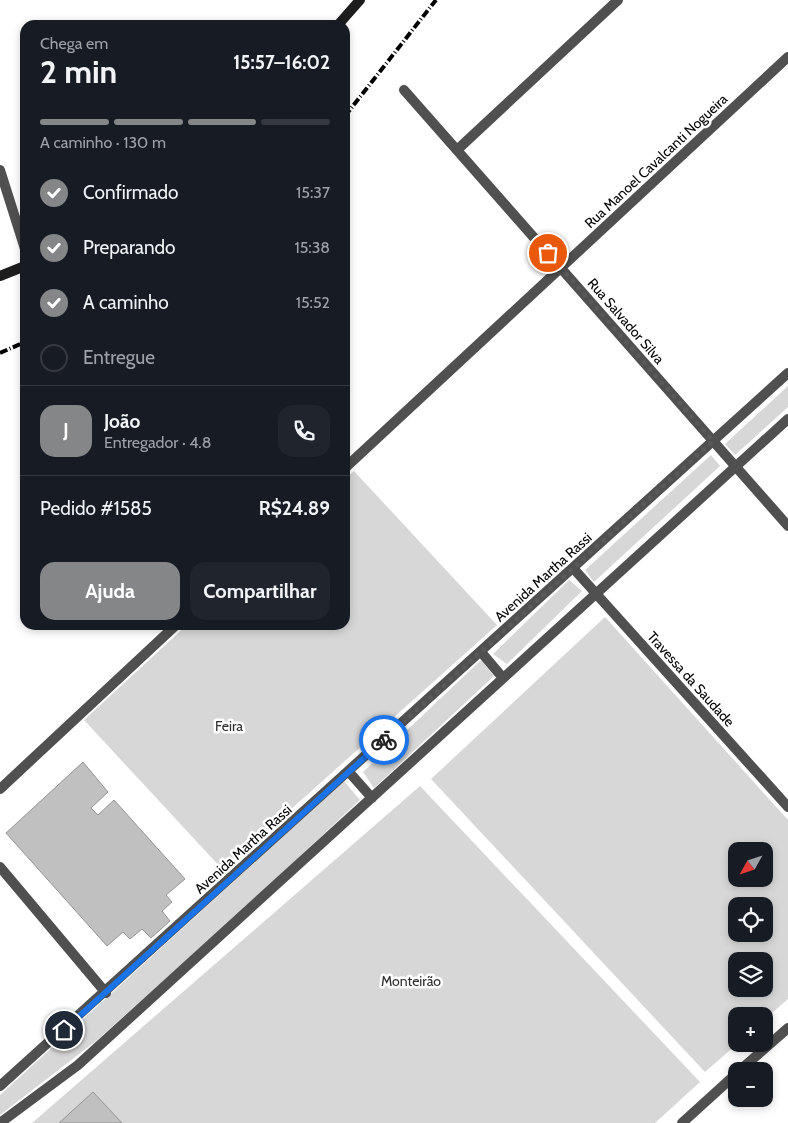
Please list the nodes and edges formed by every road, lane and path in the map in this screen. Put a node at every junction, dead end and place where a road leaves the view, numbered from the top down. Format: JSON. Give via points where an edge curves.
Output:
{"nodes":[{"id":1,"x":360,"y":0,"type":"edge"},
{"id":2,"x":618,"y":0,"type":"edge"},
{"id":3,"x":342,"y":20,"type":"edge"},
{"id":4,"x":788,"y":57,"type":"edge"},
{"id":5,"x":404,"y":90,"type":"dead end"},
{"id":6,"x":457,"y":150,"type":"junction"},
{"id":7,"x":0,"y":170,"type":"edge"},
{"id":8,"x":20,"y":233,"type":"edge"},
{"id":9,"x":20,"y":268,"type":"edge"},
{"id":10,"x":561,"y":268,"type":"junction"},
{"id":11,"x":0,"y":276,"type":"edge"},
{"id":12,"x":788,"y":373,"type":"edge"},
{"id":13,"x":788,"y":419,"type":"edge"},
{"id":14,"x":713,"y":441,"type":"junction"},
{"id":15,"x":350,"y":463,"type":"edge"},
{"id":16,"x":736,"y":467,"type":"junction"},
{"id":17,"x":788,"y":526,"type":"edge"},
{"id":18,"x":573,"y":568,"type":"junction"},
{"id":19,"x":596,"y":594,"type":"junction"},
{"id":20,"x":171,"y":630,"type":"edge"},
{"id":21,"x":481,"y":652,"type":"junction"},
{"id":22,"x":504,"y":678,"type":"junction"},
{"id":23,"x":349,"y":772,"type":"junction"},
{"id":24,"x":0,"y":789,"type":"edge"},
{"id":25,"x":372,"y":798,"type":"junction"},
{"id":26,"x":788,"y":807,"type":"edge"},
{"id":27,"x":0,"y":867,"type":"edge"},
{"id":28,"x":106,"y":993,"type":"junction"},
{"id":29,"x":788,"y":1028,"type":"edge"},
{"id":30,"x":749,"y":1062,"type":"edge"},
{"id":31,"x":728,"y":1081,"type":"edge"},
{"id":32,"x":0,"y":1086,"type":"edge"},
{"id":33,"x":0,"y":1123,"type":"edge"},
{"id":34,"x":682,"y":1123,"type":"edge"}],
"edges":[{"from":1,"to":3,"type":"main road"},
{"from":2,"to":6,"type":"street"},
{"from":4,"to":10,"type":"street","name":"Rua Manoel Cavalcanti Nogueira"},
{"from":5,"to":6,"type":"street","name":"Rua Salvador Silva"},
{"from":6,"to":10,"type":"street","name":"Rua Salvador Silva"},
{"from":7,"to":8,"type":"street"},
{"from":9,"to":11,"type":"main road"},
{"from":10,"to":14,"type":"street","name":"Rua Salvador Silva"},
{"from":10,"to":15,"type":"street","name":"Rua Manoel Cavalcanti Nogueira"},
{"from":12,"to":14,"type":"street","name":"Avenida Martha Rassi"},
{"from":13,"to":16,"type":"street"},
{"from":14,"to":16,"type":"street","name":"Rua Salvador Silva"},
{"from":14,"to":18,"type":"street","name":"Avenida Martha Rassi"},
{"from":16,"to":17,"type":"street","name":"Rua Salvador Silva"},
{"from":16,"to":19,"type":"street"},
{"from":18,"to":19,"type":"street","name":"Travessa da Saudade"},
{"from":18,"to":21,"type":"street","name":"Avenida Martha Rassi"},
{"from":19,"to":22,"type":"street"},
{"from":19,"to":26,"type":"street","name":"Travessa da Saudade"},
{"from":20,"to":24,"type":"street"},
{"from":21,"to":22,"type":"street"},
{"from":21,"to":23,"type":"street","name":"Avenida Martha Rassi"},
{"from":22,"to":25,"type":"street"},
{"from":23,"to":25,"type":"street"},
{"from":23,"to":28,"type":"street","name":"Avenida Martha Rassi"},
{"from":25,"to":33,"type":"street","via":[[78,1065]]},
{"from":27,"to":28,"type":"street"},
{"from":28,"to":32,"type":"street","name":"Avenida Martha Rassi"},
{"from":29,"to":30,"type":"street"},
{"from":31,"to":34,"type":"street"}]}
